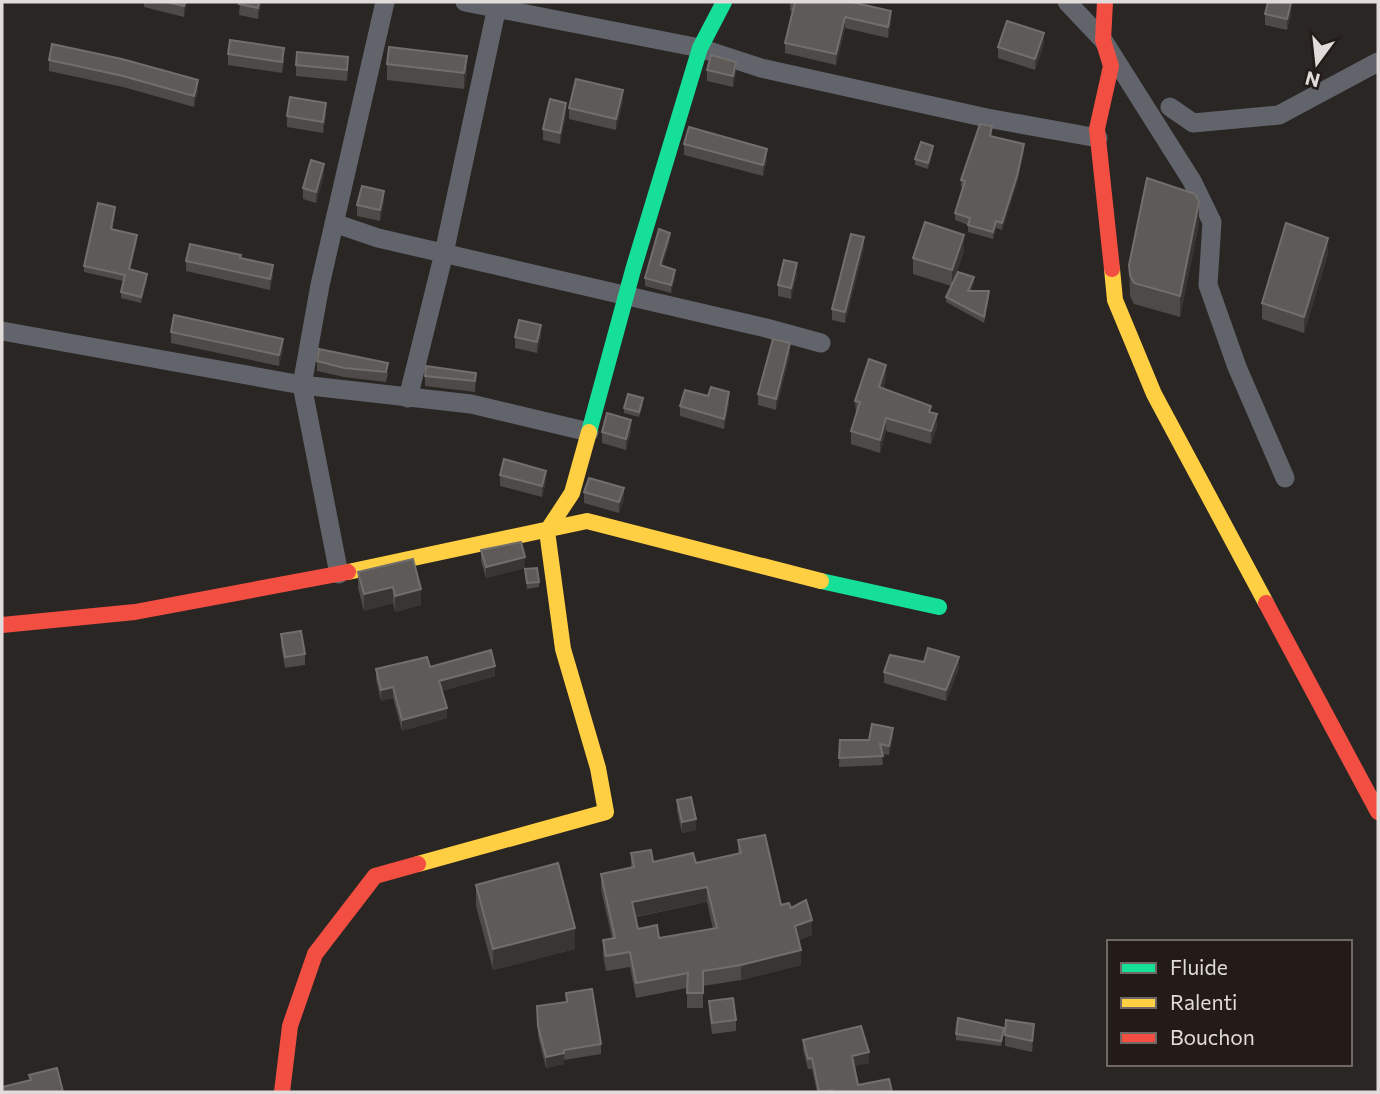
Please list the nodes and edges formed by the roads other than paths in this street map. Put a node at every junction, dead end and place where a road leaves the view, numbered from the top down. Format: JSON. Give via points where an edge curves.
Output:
{"nodes":[{"id":1,"x":385,"y":2,"type":"edge"},
{"id":2,"x":464,"y":2,"type":"edge"},
{"id":3,"x":724,"y":2,"type":"edge"},
{"id":4,"x":1067,"y":2,"type":"edge"},
{"id":5,"x":1105,"y":2,"type":"edge"},
{"id":6,"x":497,"y":5,"type":"edge"},
{"id":7,"x":1103,"y":40,"type":"junction"},
{"id":8,"x":700,"y":48,"type":"junction"},
{"id":9,"x":1378,"y":62,"type":"edge"},
{"id":10,"x":1170,"y":107,"type":"dead end"},
{"id":11,"x":1098,"y":138,"type":"junction"},
{"id":12,"x":334,"y":223,"type":"junction"},
{"id":13,"x":444,"y":253,"type":"junction"},
{"id":14,"x":626,"y":297,"type":"junction"},
{"id":15,"x":2,"y":331,"type":"edge"},
{"id":16,"x":821,"y":343,"type":"dead end"},
{"id":17,"x":302,"y":385,"type":"junction"},
{"id":18,"x":408,"y":398,"type":"junction"},
{"id":19,"x":589,"y":432,"type":"junction"},
{"id":20,"x":1285,"y":478,"type":"dead end"},
{"id":21,"x":547,"y":531,"type":"junction"},
{"id":22,"x":339,"y":574,"type":"junction"},
{"id":23,"x":939,"y":607,"type":"dead end"},
{"id":24,"x":2,"y":625,"type":"edge"},
{"id":25,"x":1378,"y":812,"type":"edge"},
{"id":26,"x":282,"y":1092,"type":"edge"}],
"edges":[{"from":1,"to":12,"type":"street"},
{"from":2,"to":6,"type":"street"},
{"from":3,"to":8,"type":"street"},
{"from":4,"to":7,"type":"street"},
{"from":5,"to":7,"type":"street"},
{"from":6,"to":8,"type":"street"},
{"from":6,"to":13,"type":"street"},
{"from":7,"to":11,"type":"street","via":[[1111,66]]},
{"from":7,"to":20,"type":"street","via":[[1192,181],[1212,222],[1208,285]]},
{"from":8,"to":11,"type":"street","via":[[761,68]]},
{"from":8,"to":14,"type":"street"},
{"from":9,"to":10,"type":"street","via":[[1279,115],[1193,123]]},
{"from":11,"to":25,"type":"street","via":[[1115,300],[1154,394]]},
{"from":12,"to":13,"type":"street"},
{"from":12,"to":17,"type":"street"},
{"from":13,"to":14,"type":"street"},
{"from":13,"to":18,"type":"street"},
{"from":14,"to":16,"type":"street"},
{"from":14,"to":19,"type":"street"},
{"from":15,"to":17,"type":"street"},
{"from":17,"to":18,"type":"street"},
{"from":17,"to":22,"type":"street"},
{"from":18,"to":19,"type":"street","via":[[471,404]]},
{"from":19,"to":21,"type":"street","via":[[572,492]]},
{"from":21,"to":22,"type":"street"},
{"from":21,"to":23,"type":"street","via":[[587,521]]},
{"from":21,"to":26,"type":"street","via":[[563,649],[606,812],[375,876],[315,954],[290,1026]]},
{"from":22,"to":24,"type":"street","via":[[174,607]]}]}
